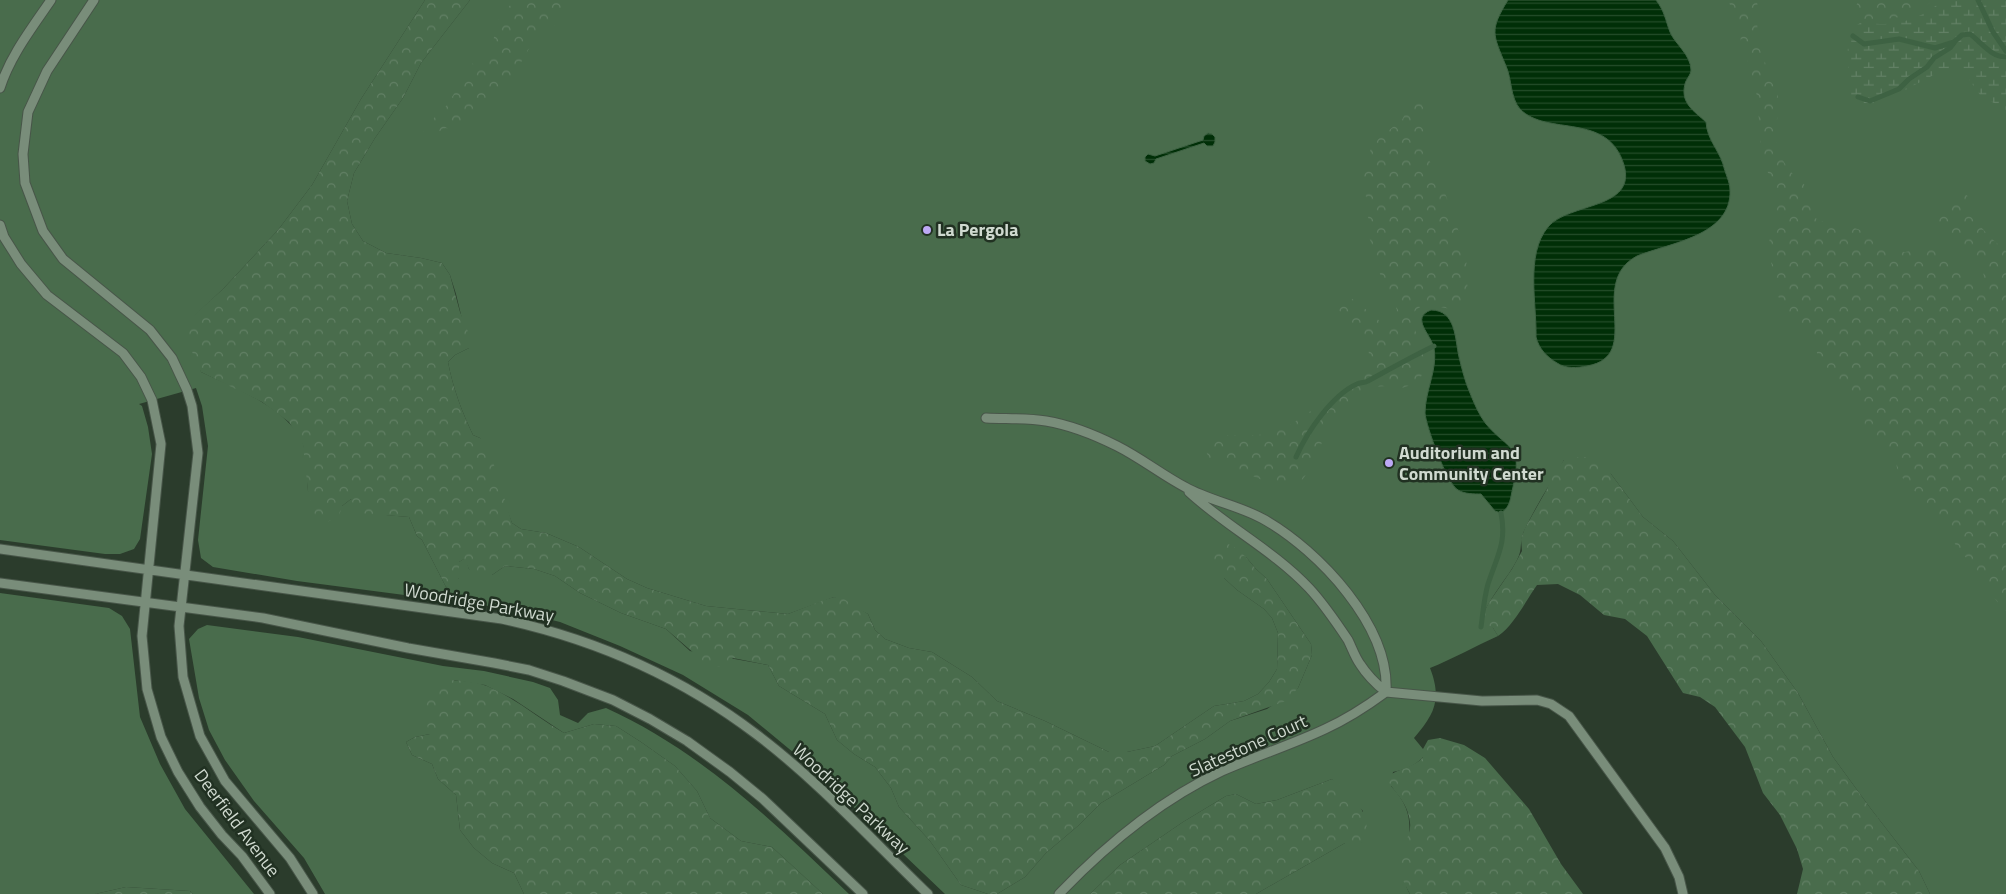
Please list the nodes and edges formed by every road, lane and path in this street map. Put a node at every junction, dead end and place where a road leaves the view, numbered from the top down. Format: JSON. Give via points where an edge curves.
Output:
{"nodes":[{"id":1,"x":51,"y":0,"type":"edge"},
{"id":2,"x":94,"y":0,"type":"edge"},
{"id":3,"x":0,"y":88,"type":"edge"},
{"id":4,"x":0,"y":225,"type":"edge"},
{"id":5,"x":986,"y":418,"type":"dead end"},
{"id":6,"x":1186,"y":488,"type":"junction"},
{"id":7,"x":0,"y":549,"type":"edge"},
{"id":8,"x":148,"y":569,"type":"junction"},
{"id":9,"x":184,"y":574,"type":"junction"},
{"id":10,"x":0,"y":583,"type":"edge"},
{"id":11,"x":144,"y":602,"type":"junction"},
{"id":12,"x":181,"y":607,"type":"junction"},
{"id":13,"x":1386,"y":692,"type":"junction"},
{"id":14,"x":270,"y":894,"type":"edge"},
{"id":15,"x":313,"y":894,"type":"edge"},
{"id":16,"x":863,"y":894,"type":"edge"},
{"id":17,"x":928,"y":894,"type":"edge"},
{"id":18,"x":1059,"y":894,"type":"edge"},
{"id":19,"x":1684,"y":894,"type":"edge"}],
"edges":[{"from":1,"to":3,"type":"street","via":[[17,51]]},
{"from":2,"to":9,"type":"street","name":"Deerfield Avenue","via":[[47,71],[28,112],[22,154],[25,183],[43,232],[63,259],[150,330],[172,358],[187,390],[198,453]]},
{"from":4,"to":8,"type":"street","name":"Deerfield Avenue","via":[[21,264],[47,295],[123,353],[141,377],[152,400],[161,444]]},
{"from":5,"to":6,"type":"street","via":[[1045,421],[1092,435]]},
{"from":6,"to":13,"type":"street","via":[[1228,524],[1286,566],[1309,588],[1328,610],[1359,664]]},
{"from":6,"to":13,"type":"street","via":[[1264,519],[1291,536],[1334,576],[1377,643],[1387,676]]},
{"from":7,"to":8,"type":"street","name":"Woodridge Parkway"},
{"from":8,"to":9,"type":"street","name":"Woodridge Parkway"},
{"from":8,"to":11,"type":"street","name":"Deerfield Avenue"},
{"from":9,"to":12,"type":"street","name":"Deerfield Avenue"},
{"from":9,"to":17,"type":"street","name":"Woodridge Parkway","via":[[502,619],[566,635],[636,662],[693,693],[756,734],[810,780]]},
{"from":10,"to":11,"type":"street"},
{"from":11,"to":12,"type":"street"},
{"from":11,"to":14,"type":"street","name":"Deerfield Avenue","via":[[142,636],[147,690],[161,737],[200,807]]},
{"from":12,"to":15,"type":"street","name":"Deerfield Avenue","via":[[182,677],[200,736],[225,781],[290,858]]},
{"from":12,"to":16,"type":"street","via":[[263,618],[520,668],[613,700],[687,741],[730,772]]},
{"from":13,"to":18,"type":"street","name":"Slatestone Court","via":[[1325,729],[1221,772],[1185,792],[1129,829],[1086,865]]},
{"from":13,"to":19,"type":"street","via":[[1482,701],[1537,700],[1552,704],[1569,716],[1666,848]]}]}
